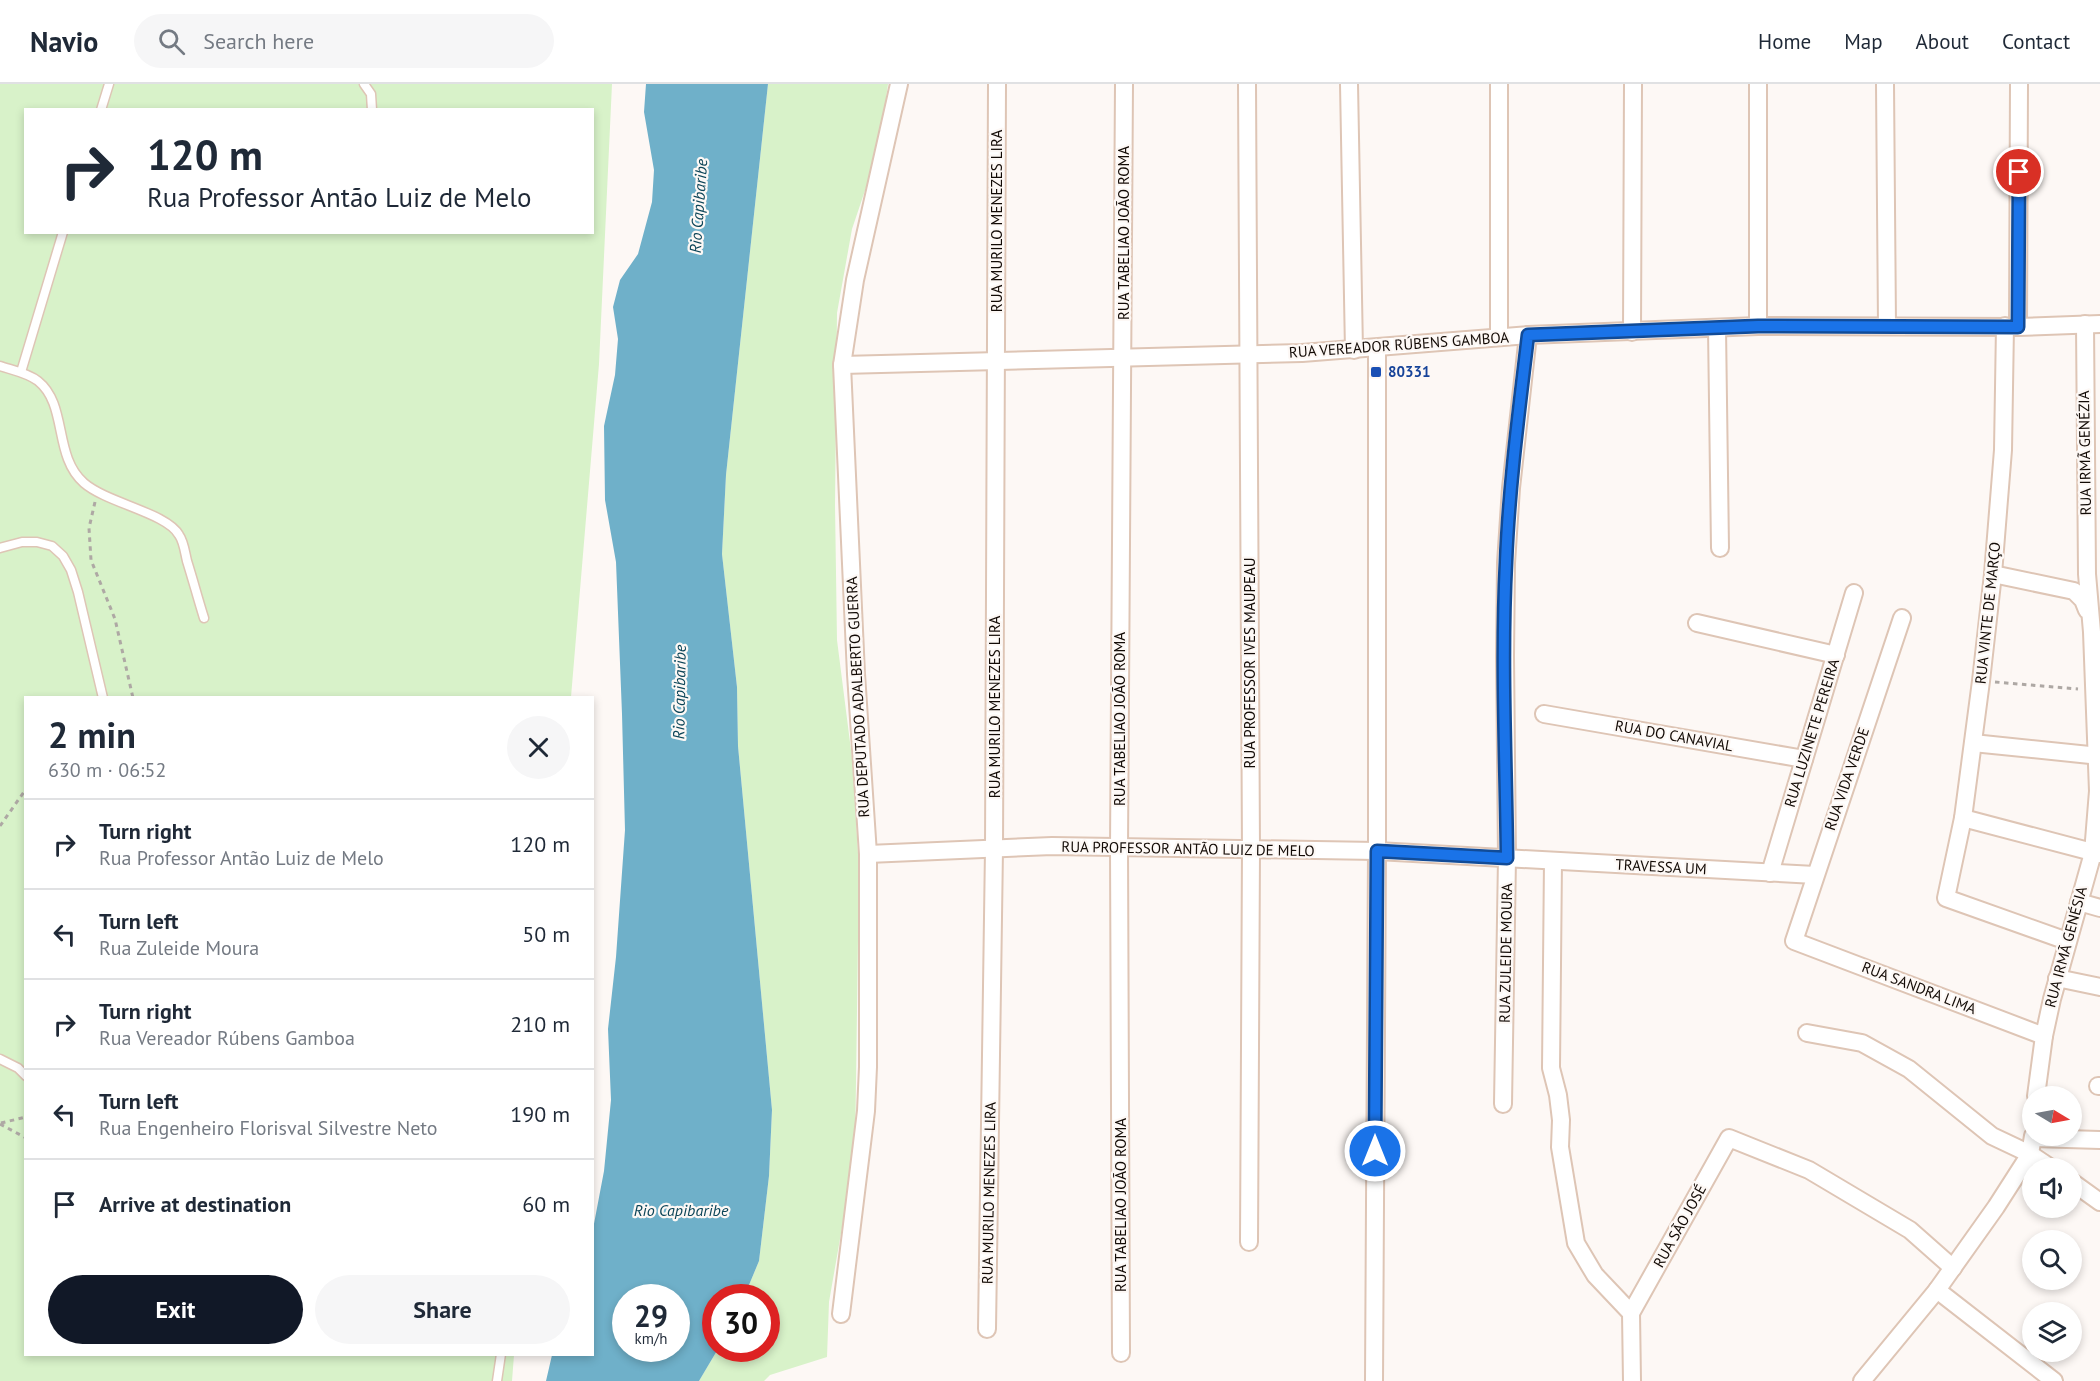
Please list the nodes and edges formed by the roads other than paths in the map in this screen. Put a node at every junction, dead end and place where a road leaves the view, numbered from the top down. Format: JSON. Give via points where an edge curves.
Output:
{"nodes":[{"id":1,"x":109,"y":84,"type":"edge"},
{"id":2,"x":364,"y":84,"type":"edge"},
{"id":3,"x":898,"y":84,"type":"edge"},
{"id":4,"x":997,"y":84,"type":"edge"},
{"id":5,"x":1124,"y":84,"type":"edge"},
{"id":6,"x":1246,"y":84,"type":"edge"},
{"id":7,"x":1349,"y":84,"type":"edge"},
{"id":8,"x":1499,"y":84,"type":"edge"},
{"id":9,"x":1633,"y":84,"type":"edge"},
{"id":10,"x":1758,"y":84,"type":"edge"},
{"id":11,"x":1885,"y":84,"type":"edge"},
{"id":12,"x":2019,"y":84,"type":"edge"},
{"id":13,"x":102,"y":108,"type":"edge"},
{"id":14,"x":372,"y":108,"type":"edge"},
{"id":15,"x":62,"y":234,"type":"edge"},
{"id":16,"x":2092,"y":324,"type":"edge"},
{"id":17,"x":1758,"y":326,"type":"junction"},
{"id":18,"x":1887,"y":326,"type":"junction"},
{"id":19,"x":2011,"y":326,"type":"junction"},
{"id":20,"x":1717,"y":328,"type":"junction"},
{"id":21,"x":1632,"y":332,"type":"junction"},
{"id":22,"x":1528,"y":335,"type":"junction"},
{"id":23,"x":1498,"y":337,"type":"junction"},
{"id":24,"x":1377,"y":348,"type":"junction"},
{"id":25,"x":1354,"y":350,"type":"junction"},
{"id":26,"x":1248,"y":355,"type":"junction"},
{"id":27,"x":1124,"y":358,"type":"junction"},
{"id":28,"x":997,"y":361,"type":"junction"},
{"id":29,"x":842,"y":365,"type":"junction"},
{"id":30,"x":0,"y":366,"type":"edge"},
{"id":31,"x":21,"y":372,"type":"junction"},
{"id":32,"x":2093,"y":545,"type":"edge"},
{"id":33,"x":0,"y":548,"type":"edge"},
{"id":34,"x":1720,"y":548,"type":"dead end"},
{"id":35,"x":1993,"y":574,"type":"junction"},
{"id":36,"x":1854,"y":593,"type":"dead end"},
{"id":37,"x":204,"y":618,"type":"dead end"},
{"id":38,"x":1902,"y":618,"type":"dead end"},
{"id":39,"x":1697,"y":623,"type":"dead end"},
{"id":40,"x":2096,"y":632,"type":"edge"},
{"id":41,"x":1836,"y":655,"type":"junction"},
{"id":42,"x":2096,"y":690,"type":"edge"},
{"id":43,"x":104,"y":696,"type":"edge"},
{"id":44,"x":1544,"y":714,"type":"dead end"},
{"id":45,"x":1973,"y":743,"type":"junction"},
{"id":46,"x":2099,"y":756,"type":"edge"},
{"id":47,"x":1804,"y":759,"type":"junction"},
{"id":48,"x":1963,"y":818,"type":"junction"},
{"id":49,"x":1119,"y":848,"type":"junction"},
{"id":50,"x":994,"y":849,"type":"junction"},
{"id":51,"x":1251,"y":850,"type":"junction"},
{"id":52,"x":1377,"y":851,"type":"junction"},
{"id":53,"x":2096,"y":853,"type":"edge"},
{"id":54,"x":868,"y":854,"type":"junction"},
{"id":55,"x":1507,"y":858,"type":"junction"},
{"id":56,"x":1553,"y":861,"type":"junction"},
{"id":57,"x":1770,"y":873,"type":"junction"},
{"id":58,"x":1815,"y":875,"type":"junction"},
{"id":59,"x":2079,"y":902,"type":"junction"},
{"id":60,"x":2100,"y":908,"type":"edge"},
{"id":61,"x":1794,"y":940,"type":"joint"},
{"id":62,"x":2067,"y":941,"type":"junction"},
{"id":63,"x":2057,"y":978,"type":"junction"},
{"id":64,"x":2100,"y":987,"type":"edge"},
{"id":65,"x":1807,"y":1033,"type":"dead end"},
{"id":66,"x":2044,"y":1036,"type":"junction"},
{"id":67,"x":0,"y":1059,"type":"edge"},
{"id":68,"x":24,"y":1074,"type":"edge"},
{"id":69,"x":2037,"y":1086,"type":"edge"},
{"id":70,"x":1503,"y":1104,"type":"dead end"},
{"id":71,"x":2100,"y":1140,"type":"edge"},
{"id":72,"x":2022,"y":1141,"type":"edge"},
{"id":73,"x":2082,"y":1141,"type":"edge"},
{"id":74,"x":2030,"y":1146,"type":"edge"},
{"id":75,"x":2034,"y":1146,"type":"edge"},
{"id":76,"x":2043,"y":1158,"type":"edge"},
{"id":77,"x":2082,"y":1189,"type":"edge"},
{"id":78,"x":2100,"y":1202,"type":"edge"},
{"id":79,"x":1249,"y":1242,"type":"dead end"},
{"id":80,"x":1953,"y":1268,"type":"junction"},
{"id":81,"x":1937,"y":1290,"type":"junction"},
{"id":82,"x":1631,"y":1313,"type":"junction"},
{"id":83,"x":841,"y":1314,"type":"dead end"},
{"id":84,"x":987,"y":1329,"type":"dead end"},
{"id":85,"x":1121,"y":1353,"type":"dead end"},
{"id":86,"x":501,"y":1356,"type":"edge"},
{"id":87,"x":497,"y":1381,"type":"edge"},
{"id":88,"x":1374,"y":1381,"type":"edge"},
{"id":89,"x":1632,"y":1381,"type":"edge"},
{"id":90,"x":1862,"y":1381,"type":"edge"},
{"id":91,"x":2054,"y":1381,"type":"edge"}],
"edges":[{"from":1,"to":13,"type":"lane"},
{"from":2,"to":14,"type":"lane","via":[[371,94]]},
{"from":3,"to":29,"type":"street","name":"RUA DEPUTADO ADALBERTO GUERRA","via":[[855,280]]},
{"from":4,"to":28,"type":"street","name":"RUA MURILO MENEZES LIRA"},
{"from":5,"to":27,"type":"street","name":"RUA TABELIAO JOÃO ROMA"},
{"from":6,"to":26,"type":"street","name":"RUA PROFESSOR IVES MAUPEAU"},
{"from":7,"to":25,"type":"street"},
{"from":8,"to":23,"type":"street"},
{"from":9,"to":21,"type":"street"},
{"from":10,"to":17,"type":"street"},
{"from":11,"to":18,"type":"street"},
{"from":12,"to":19,"type":"street","name":"RUA VINTE DE MARÇO"},
{"from":15,"to":31,"type":"lane"},
{"from":16,"to":19,"type":"street","name":"RUA VEREADOR RÚBENS GAMBOA"},
{"from":16,"to":32,"type":"street","name":"RUA IRMÃ GENÉZIA"},
{"from":17,"to":18,"type":"street","name":"RUA VEREADOR RÚBENS GAMBOA"},
{"from":17,"to":20,"type":"street","name":"RUA VEREADOR RÚBENS GAMBOA"},
{"from":18,"to":19,"type":"street","name":"RUA VEREADOR RÚBENS GAMBOA"},
{"from":19,"to":35,"type":"street","name":"RUA VINTE DE MARÇO"},
{"from":20,"to":21,"type":"street","name":"RUA VEREADOR RÚBENS GAMBOA"},
{"from":20,"to":34,"type":"street"},
{"from":21,"to":22,"type":"street","name":"RUA VEREADOR RÚBENS GAMBOA"},
{"from":22,"to":23,"type":"street","name":"RUA VEREADOR RÚBENS GAMBOA"},
{"from":22,"to":55,"type":"street","name":"RUA ZULEIDE MOURA","via":[[1506,563]]},
{"from":23,"to":24,"type":"street","name":"RUA VEREADOR RÚBENS GAMBOA"},
{"from":24,"to":25,"type":"street","name":"RUA VEREADOR RÚBENS GAMBOA"},
{"from":24,"to":52,"type":"street"},
{"from":25,"to":26,"type":"street","name":"RUA VEREADOR RÚBENS GAMBOA"},
{"from":26,"to":27,"type":"street","name":"RUA VEREADOR RÚBENS GAMBOA"},
{"from":26,"to":51,"type":"street","name":"RUA PROFESSOR IVES MAUPEAU"},
{"from":27,"to":28,"type":"street","name":"RUA VEREADOR RÚBENS GAMBOA"},
{"from":27,"to":49,"type":"street","name":"RUA TABELIAO JOÃO ROMA"},
{"from":28,"to":29,"type":"street","name":"RUA VEREADOR RÚBENS GAMBOA"},
{"from":28,"to":50,"type":"street","name":"RUA MURILO MENEZES LIRA"},
{"from":29,"to":54,"type":"street","name":"RUA DEPUTADO ADALBERTO GUERRA"},
{"from":30,"to":31,"type":"lane"},
{"from":31,"to":37,"type":"lane","via":[[39,381],[50,396],[65,454],[71,469],[85,484],[170,524],[180,535]]},
{"from":32,"to":40,"type":"street","name":"RUA IRMÃ GENÉZIA","via":[[2087,574]]},
{"from":33,"to":43,"type":"lane","via":[[38,542],[52,546],[63,556],[78,592]]},
{"from":35,"to":40,"type":"street","via":[[2074,591],[2083,600]]},
{"from":35,"to":45,"type":"street","name":"RUA VINTE DE MARÇO"},
{"from":36,"to":41,"type":"street","name":"RUA LUZINETE PEREIRA"},
{"from":38,"to":58,"type":"street","name":"RUA VIDA VERDE"},
{"from":39,"to":41,"type":"street"},
{"from":40,"to":42,"type":"street","name":"RUA IRMÃ GENÉZIA"},
{"from":41,"to":47,"type":"street","name":"RUA LUZINETE PEREIRA"},
{"from":42,"to":46,"type":"street","name":"RUA IRMÃ GENÉSIA"},
{"from":44,"to":47,"type":"street","name":"RUA DO CANAVIAL"},
{"from":45,"to":46,"type":"street"},
{"from":45,"to":48,"type":"street","name":"RUA VINTE DE MARÇO"},
{"from":46,"to":53,"type":"street","name":"RUA IRMÃ GENÉSIA"},
{"from":47,"to":57,"type":"street","name":"RUA LUZINETE PEREIRA"},
{"from":48,"to":53,"type":"street"},
{"from":48,"to":62,"type":"street","name":"RUA VINTE DE MARÇO","via":[[1946,898]]},
{"from":49,"to":50,"type":"street","name":"RUA PROFESSOR ANTÃO LUIZ DE MELO"},
{"from":49,"to":51,"type":"street","name":"RUA PROFESSOR ANTÃO LUIZ DE MELO"},
{"from":49,"to":85,"type":"street","name":"RUA TABELIAO JOÃO ROMA"},
{"from":50,"to":54,"type":"street","name":"RUA PROFESSOR ANTÃO LUIZ DE MELO"},
{"from":50,"to":84,"type":"street","name":"RUA MURILO MENEZES LIRA"},
{"from":51,"to":52,"type":"street","name":"RUA PROFESSOR ANTÃO LUIZ DE MELO"},
{"from":51,"to":79,"type":"street","name":"RUA PROFESSOR IVES MAUPEAU"},
{"from":52,"to":55,"type":"street","name":"RUA PROFESSOR ANTÃO LUIZ DE MELO"},
{"from":52,"to":88,"type":"street"},
{"from":53,"to":59,"type":"street","name":"RUA IRMÃ GENÉSIA"},
{"from":54,"to":83,"type":"street","name":"RUA DEPUTADO ADALBERTO GUERRA","via":[[866,1111]]},
{"from":55,"to":56,"type":"street","name":"TRAVESSA UM"},
{"from":55,"to":70,"type":"street","name":"RUA ZULEIDE MOURA"},
{"from":56,"to":57,"type":"street","name":"TRAVESSA UM"},
{"from":56,"to":82,"type":"street","via":[[1551,1068],[1558,1095],[1560,1147],[1575,1242],[1595,1275]]},
{"from":57,"to":58,"type":"street","name":"TRAVESSA UM"},
{"from":58,"to":61,"type":"street","name":"RUA VIDA VERDE"},
{"from":59,"to":60,"type":"street"},
{"from":59,"to":62,"type":"street","name":"RUA IRMÃ GENÉSIA"},
{"from":61,"to":66,"type":"street","name":"RUA SANDRA LIMA"},
{"from":62,"to":63,"type":"street","name":"RUA IRMÃ GENÉSIA"},
{"from":63,"to":64,"type":"street"},
{"from":63,"to":66,"type":"street","name":"RUA IRMÃ GENÉSIA"},
{"from":65,"to":72,"type":"street","via":[[1862,1043],[1909,1069],[1992,1136]]},
{"from":66,"to":69,"type":"street","name":"RUA IRMÃ GENÉSIA"},
{"from":67,"to":68,"type":"lane"},
{"from":71,"to":73,"type":"street"},
{"from":74,"to":80,"type":"street"},
{"from":75,"to":76,"type":"street"},
{"from":77,"to":78,"type":"street"},
{"from":80,"to":81,"type":"street"},
{"from":80,"to":82,"type":"street","name":"RUA SÃO JOSÉ","via":[[1910,1230],[1809,1170],[1729,1138]]},
{"from":81,"to":90,"type":"street"},
{"from":81,"to":91,"type":"street"},
{"from":82,"to":89,"type":"street"},
{"from":86,"to":87,"type":"lane"}]}
